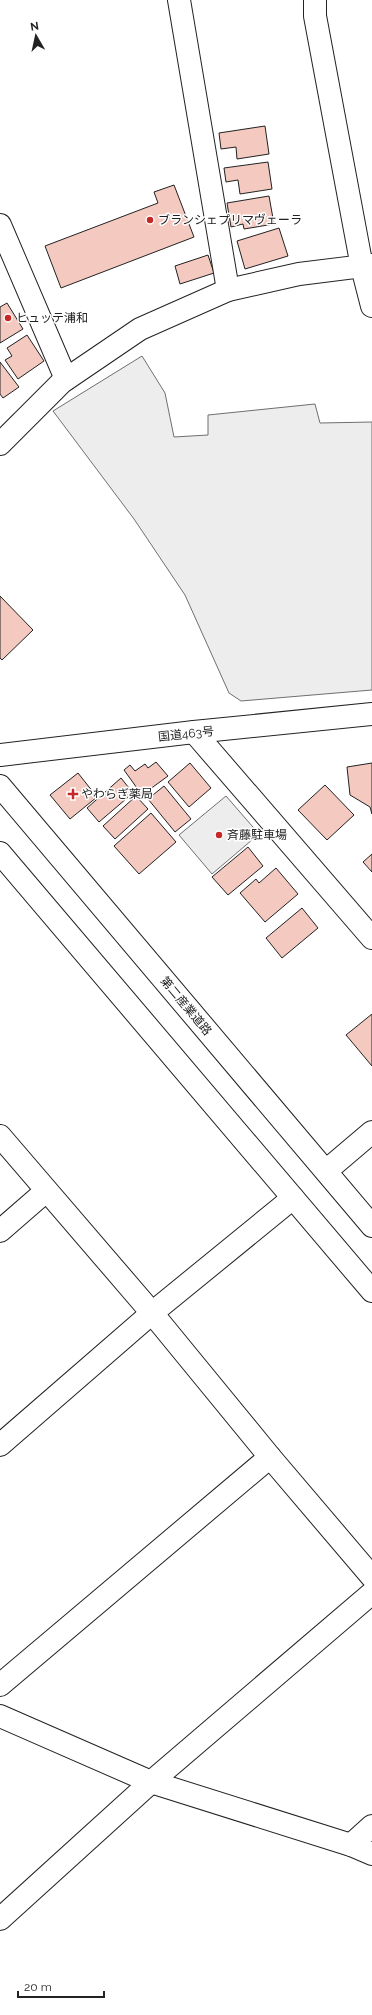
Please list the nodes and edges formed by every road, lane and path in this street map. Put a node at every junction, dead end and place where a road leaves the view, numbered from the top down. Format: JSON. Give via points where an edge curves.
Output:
{"nodes":[{"id":1,"x":180,"y":0,"type":"edge"},
{"id":2,"x":315,"y":0,"type":"edge"},
{"id":3,"x":0,"y":225,"type":"edge"},
{"id":4,"x":367,"y":266,"type":"edge"},
{"id":5,"x":228,"y":290,"type":"junction"},
{"id":6,"x":372,"y":306,"type":"edge"},
{"id":7,"x":66,"y":379,"type":"junction"},
{"id":8,"x":1,"y":441,"type":"edge"},
{"id":9,"x":372,"y":714,"type":"edge"},
{"id":10,"x":194,"y":732,"type":"junction"},
{"id":11,"x":0,"y":755,"type":"edge"},
{"id":12,"x":0,"y":786,"type":"edge"},
{"id":13,"x":0,"y":853,"type":"edge"},
{"id":14,"x":372,"y":938,"type":"edge"},
{"id":15,"x":372,"y":1132,"type":"edge"},
{"id":16,"x":0,"y":1136,"type":"edge"},
{"id":17,"x":326,"y":1171,"type":"junction"},
{"id":18,"x":46,"y":1191,"type":"junction"},
{"id":19,"x":294,"y":1198,"type":"junction"},
{"id":20,"x":372,"y":1226,"type":"edge"},
{"id":21,"x":0,"y":1231,"type":"edge"},
{"id":22,"x":372,"y":1291,"type":"edge"},
{"id":23,"x":152,"y":1313,"type":"junction"},
{"id":24,"x":0,"y":1445,"type":"edge"},
{"id":25,"x":270,"y":1457,"type":"junction"},
{"id":26,"x":372,"y":1577,"type":"edge"},
{"id":27,"x":372,"y":1593,"type":"edge"},
{"id":28,"x":0,"y":1685,"type":"edge"},
{"id":29,"x":0,"y":1716,"type":"edge"},
{"id":30,"x":151,"y":1782,"type":"junction"},
{"id":31,"x":372,"y":1826,"type":"edge"},
{"id":32,"x":351,"y":1844,"type":"junction"},
{"id":33,"x":372,"y":1854,"type":"edge"},
{"id":34,"x":0,"y":1919,"type":"edge"}],
"edges":[{"from":1,"to":5,"type":"main road"},
{"from":2,"to":4,"type":"main road","via":[[315,16]]},
{"from":3,"to":7,"type":"main road"},
{"from":4,"to":5,"type":"main road","via":[[299,274]]},
{"from":4,"to":6,"type":"main road"},
{"from":5,"to":7,"type":"main road","via":[[140,329]]},
{"from":7,"to":8,"type":"main road"},
{"from":9,"to":10,"type":"main road","name":"国道463号"},
{"from":10,"to":11,"type":"main road","name":"国道463号"},
{"from":10,"to":14,"type":"main road"},
{"from":12,"to":17,"type":"main road","name":"第二産業道路"},
{"from":13,"to":19,"type":"main road"},
{"from":15,"to":17,"type":"main road"},
{"from":16,"to":18,"type":"main road"},
{"from":17,"to":20,"type":"main road","name":"第二産業道路"},
{"from":18,"to":21,"type":"main road"},
{"from":18,"to":23,"type":"main road"},
{"from":19,"to":22,"type":"main road"},
{"from":19,"to":23,"type":"main road"},
{"from":23,"to":24,"type":"main road"},
{"from":23,"to":25,"type":"main road"},
{"from":25,"to":26,"type":"main road"},
{"from":25,"to":28,"type":"main road"},
{"from":27,"to":30,"type":"main road"},
{"from":29,"to":30,"type":"main road"},
{"from":30,"to":32,"type":"main road"},
{"from":30,"to":34,"type":"main road"},
{"from":31,"to":32,"type":"main road"},
{"from":32,"to":33,"type":"main road"}]}
